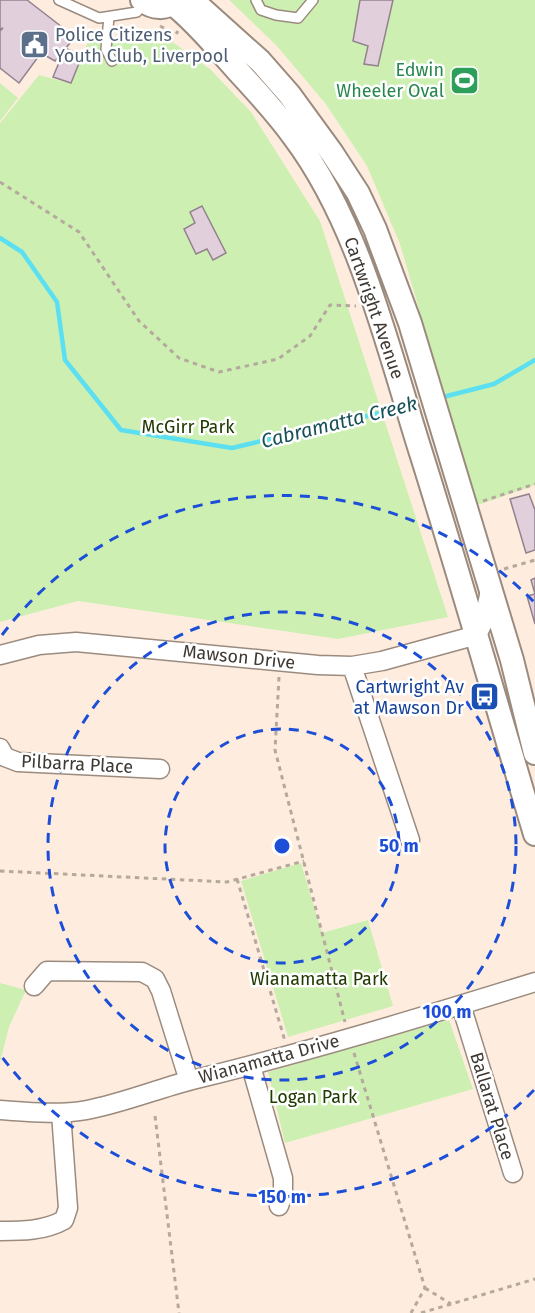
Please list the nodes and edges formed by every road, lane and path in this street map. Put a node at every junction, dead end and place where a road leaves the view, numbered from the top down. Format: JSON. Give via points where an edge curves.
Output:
{"nodes":[{"id":1,"x":59,"y":0,"type":"edge"},
{"id":2,"x":256,"y":0,"type":"edge"},
{"id":3,"x":313,"y":0,"type":"edge"},
{"id":4,"x":143,"y":1,"type":"edge"},
{"id":5,"x":180,"y":1,"type":"edge"},
{"id":6,"x":109,"y":17,"type":"junction"},
{"id":7,"x":112,"y":61,"type":"dead end"},
{"id":8,"x":0,"y":182,"type":"edge"},
{"id":9,"x":375,"y":307,"type":"junction"},
{"id":10,"x":535,"y":484,"type":"edge"},
{"id":11,"x":469,"y":499,"type":"junction"},
{"id":12,"x":535,"y":560,"type":"edge"},
{"id":13,"x":500,"y":570,"type":"dead end"},
{"id":14,"x":490,"y":591,"type":"junction"},
{"id":15,"x":477,"y":635,"type":"junction"},
{"id":16,"x":0,"y":655,"type":"edge"},
{"id":17,"x":280,"y":660,"type":"junction"},
{"id":18,"x":512,"y":660,"type":"junction"},
{"id":19,"x":352,"y":666,"type":"junction"},
{"id":20,"x":0,"y":748,"type":"edge"},
{"id":21,"x":535,"y":753,"type":"edge"},
{"id":22,"x":160,"y":769,"type":"dead end"},
{"id":23,"x":535,"y":834,"type":"edge"},
{"id":24,"x":410,"y":840,"type":"dead end"},
{"id":25,"x":304,"y":861,"type":"junction"},
{"id":26,"x":0,"y":871,"type":"edge"},
{"id":27,"x":237,"y":879,"type":"junction"},
{"id":28,"x":535,"y":982,"type":"edge"},
{"id":29,"x":34,"y":986,"type":"dead end"},
{"id":30,"x":461,"y":1005,"type":"junction"},
{"id":31,"x":346,"y":1025,"type":"dead end"},
{"id":32,"x":354,"y":1051,"type":"dead end"},
{"id":33,"x":289,"y":1055,"type":"junction"},
{"id":34,"x":251,"y":1066,"type":"junction"},
{"id":35,"x":189,"y":1081,"type":"junction"},
{"id":36,"x":0,"y":1110,"type":"edge"},
{"id":37,"x":61,"y":1113,"type":"junction"},
{"id":38,"x":155,"y":1116,"type":"dead end"},
{"id":39,"x":513,"y":1173,"type":"dead end"},
{"id":40,"x":279,"y":1206,"type":"dead end"},
{"id":41,"x":0,"y":1231,"type":"edge"},
{"id":42,"x":535,"y":1280,"type":"edge"},
{"id":43,"x":425,"y":1288,"type":"junction"},
{"id":44,"x":451,"y":1304,"type":"junction"},
{"id":45,"x":179,"y":1313,"type":"edge"},
{"id":46,"x":411,"y":1313,"type":"edge"},
{"id":47,"x":421,"y":1313,"type":"edge"}],
"edges":[{"from":1,"to":6,"type":"lane","via":[[99,18]]},
{"from":2,"to":3,"type":"lane","via":[[261,10],[298,18]]},
{"from":4,"to":5,"type":"street","via":[[158,8]]},
{"from":4,"to":6,"type":"lane","via":[[136,12]]},
{"from":5,"to":9,"type":"street","name":"Cartwright Avenue","via":[[190,18],[295,138],[342,219]]},
{"from":5,"to":11,"type":"street","name":"Cartwright Avenue","via":[[260,61],[289,94],[357,193],[375,229],[410,323]]},
{"from":6,"to":7,"type":"lane","via":[[106,49]]},
{"from":8,"to":9,"type":"path","via":[[79,232],[140,321],[179,358],[219,372],[278,359],[310,336],[330,305]]},
{"from":9,"to":15,"type":"street","name":"Cartwright Avenue"},
{"from":10,"to":11,"type":"path"},
{"from":11,"to":14,"type":"street","name":"Cartwright Avenue"},
{"from":12,"to":13,"type":"path"},
{"from":14,"to":15,"type":"street"},
{"from":14,"to":18,"type":"street","name":"Cartwright Avenue"},
{"from":15,"to":18,"type":"street"},
{"from":15,"to":19,"type":"street","name":"Mawson Drive"},
{"from":15,"to":23,"type":"street","name":"Cartwright Avenue"},
{"from":16,"to":17,"type":"street","name":"Mawson Drive","via":[[39,645],[76,642]]},
{"from":17,"to":19,"type":"street","name":"Mawson Drive"},
{"from":17,"to":25,"type":"path","via":[[275,750]]},
{"from":18,"to":21,"type":"street","name":"Cartwright Avenue"},
{"from":19,"to":24,"type":"street"},
{"from":20,"to":22,"type":"street","name":"Pilbarra Place","via":[[5,757],[18,762]]},
{"from":25,"to":27,"type":"path"},
{"from":25,"to":31,"type":"path"},
{"from":26,"to":27,"type":"path","via":[[226,882]]},
{"from":27,"to":33,"type":"path"},
{"from":28,"to":30,"type":"street","name":"Wianamatta Drive"},
{"from":29,"to":35,"type":"street","via":[[47,970],[142,972],[155,979]]},
{"from":30,"to":33,"type":"street","name":"Wianamatta Drive"},
{"from":30,"to":39,"type":"street","name":"Ballarat Place"},
{"from":32,"to":43,"type":"path"},
{"from":33,"to":34,"type":"street","name":"Wianamatta Drive"},
{"from":34,"to":35,"type":"street","name":"Wianamatta Drive"},
{"from":34,"to":40,"type":"street","via":[[283,1178]]},
{"from":35,"to":37,"type":"street","name":"Wianamatta Drive","via":[[125,1101]]},
{"from":36,"to":37,"type":"street","name":"Wianamatta Drive"},
{"from":37,"to":41,"type":"street","via":[[68,1208],[64,1220],[51,1227]]},
{"from":38,"to":45,"type":"path"},
{"from":42,"to":44,"type":"path"},
{"from":43,"to":44,"type":"path"},
{"from":43,"to":46,"type":"path"},
{"from":44,"to":47,"type":"path"}]}
